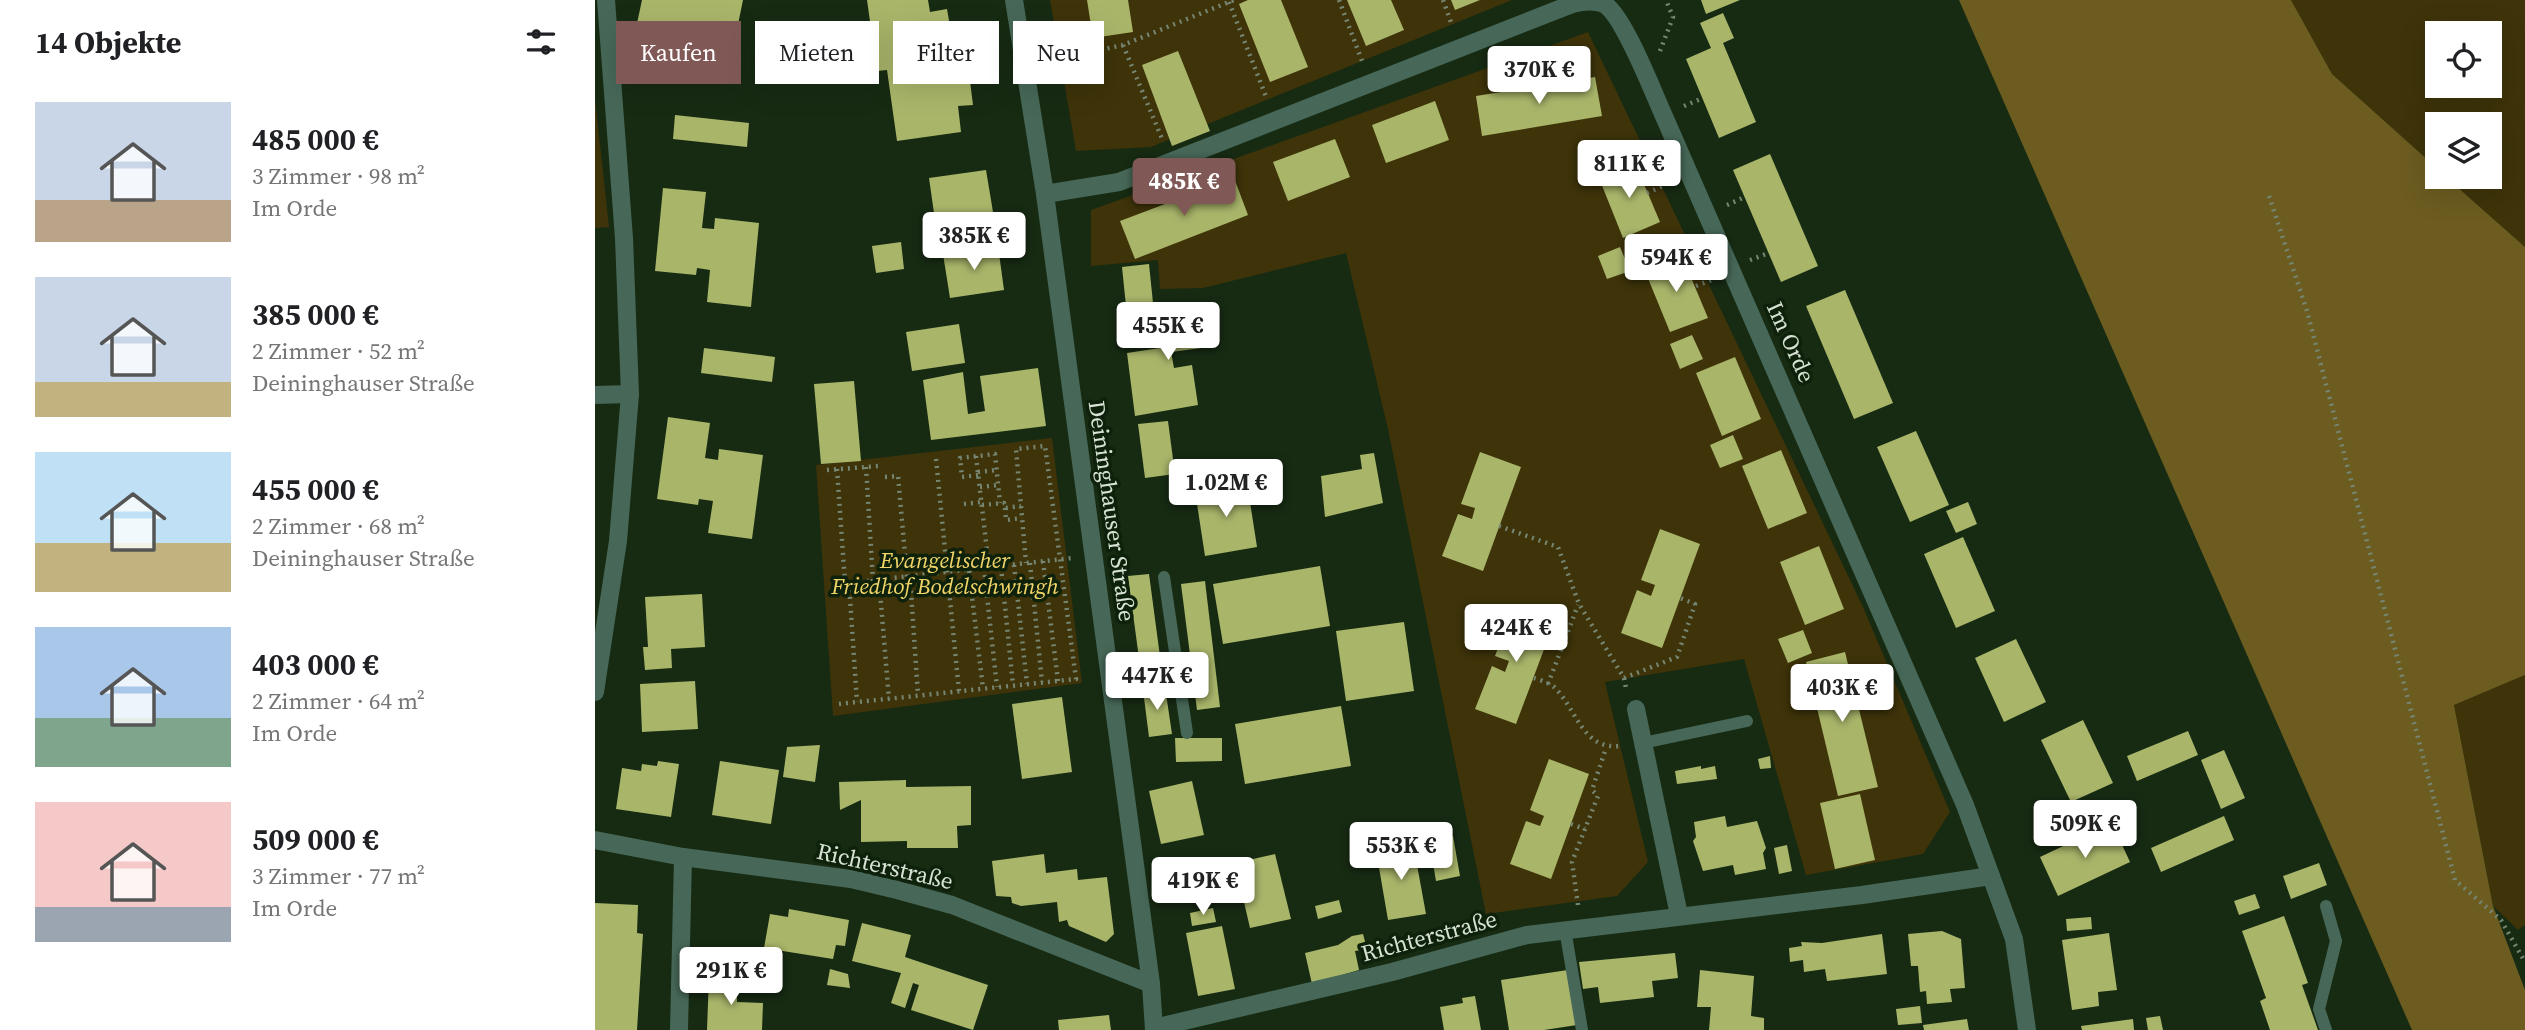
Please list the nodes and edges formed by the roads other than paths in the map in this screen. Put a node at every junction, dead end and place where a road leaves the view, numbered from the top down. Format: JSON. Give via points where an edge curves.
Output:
{"nodes":[{"id":1,"x":606,"y":0,"type":"edge"},
{"id":2,"x":1014,"y":0,"type":"edge"},
{"id":3,"x":1045,"y":194,"type":"junction"},
{"id":4,"x":630,"y":394,"type":"junction"},
{"id":5,"x":595,"y":395,"type":"edge"},
{"id":6,"x":1164,"y":577,"type":"dead end"},
{"id":7,"x":1179,"y":676,"type":"junction"},
{"id":8,"x":1111,"y":686,"type":"junction"},
{"id":9,"x":595,"y":692,"type":"edge"},
{"id":10,"x":1636,"y":709,"type":"road end"},
{"id":11,"x":1747,"y":721,"type":"dead end"},
{"id":12,"x":1187,"y":733,"type":"dead end"},
{"id":13,"x":1643,"y":743,"type":"junction"},
{"id":14,"x":595,"y":841,"type":"edge"},
{"id":15,"x":683,"y":857,"type":"junction"},
{"id":16,"x":1991,"y":876,"type":"junction"},
{"id":17,"x":2326,"y":906,"type":"dead end"},
{"id":18,"x":1679,"y":915,"type":"junction"},
{"id":19,"x":1573,"y":928,"type":"junction"},
{"id":20,"x":1151,"y":984,"type":"junction"},
{"id":21,"x":1154,"y":1029,"type":"edge"},
{"id":22,"x":679,"y":1030,"type":"edge"},
{"id":23,"x":1582,"y":1030,"type":"edge"},
{"id":24,"x":2027,"y":1030,"type":"edge"},
{"id":25,"x":2326,"y":1030,"type":"edge"}],
"edges":[{"from":1,"to":4,"type":"street"},
{"from":2,"to":3,"type":"street","name":"Deininghauser Straße"},
{"from":3,"to":8,"type":"street","name":"Deininghauser Straße"},
{"from":3,"to":16,"type":"street","name":"Im Orde","via":[[1119,182],[1587,0],[1604,5],[1613,13],[1649,83],[1900,654]]},
{"from":4,"to":5,"type":"street"},
{"from":4,"to":9,"type":"street","via":[[618,541]]},
{"from":6,"to":7,"type":"lane"},
{"from":7,"to":8,"type":"lane"},
{"from":7,"to":12,"type":"lane"},
{"from":8,"to":20,"type":"street","name":"Deininghauser Straße"},
{"from":10,"to":13,"type":"street"},
{"from":11,"to":13,"type":"lane"},
{"from":13,"to":18,"type":"street"},
{"from":14,"to":15,"type":"street","name":"Richterstraße"},
{"from":15,"to":20,"type":"street","name":"Richterstraße","via":[[851,879],[897,890],[963,909]]},
{"from":15,"to":22,"type":"street"},
{"from":16,"to":18,"type":"street","name":"Richterstraße"},
{"from":16,"to":24,"type":"street","name":"Im Orde","via":[[2014,939]]},
{"from":17,"to":25,"type":"lane","via":[[2336,941],[2319,1009]]},
{"from":18,"to":19,"type":"street","name":"Richterstraße"},
{"from":19,"to":21,"type":"street","name":"Richterstraße","via":[[1527,935]]},
{"from":19,"to":23,"type":"lane"},
{"from":20,"to":21,"type":"street","name":"Deininghauser Straße"}]}
